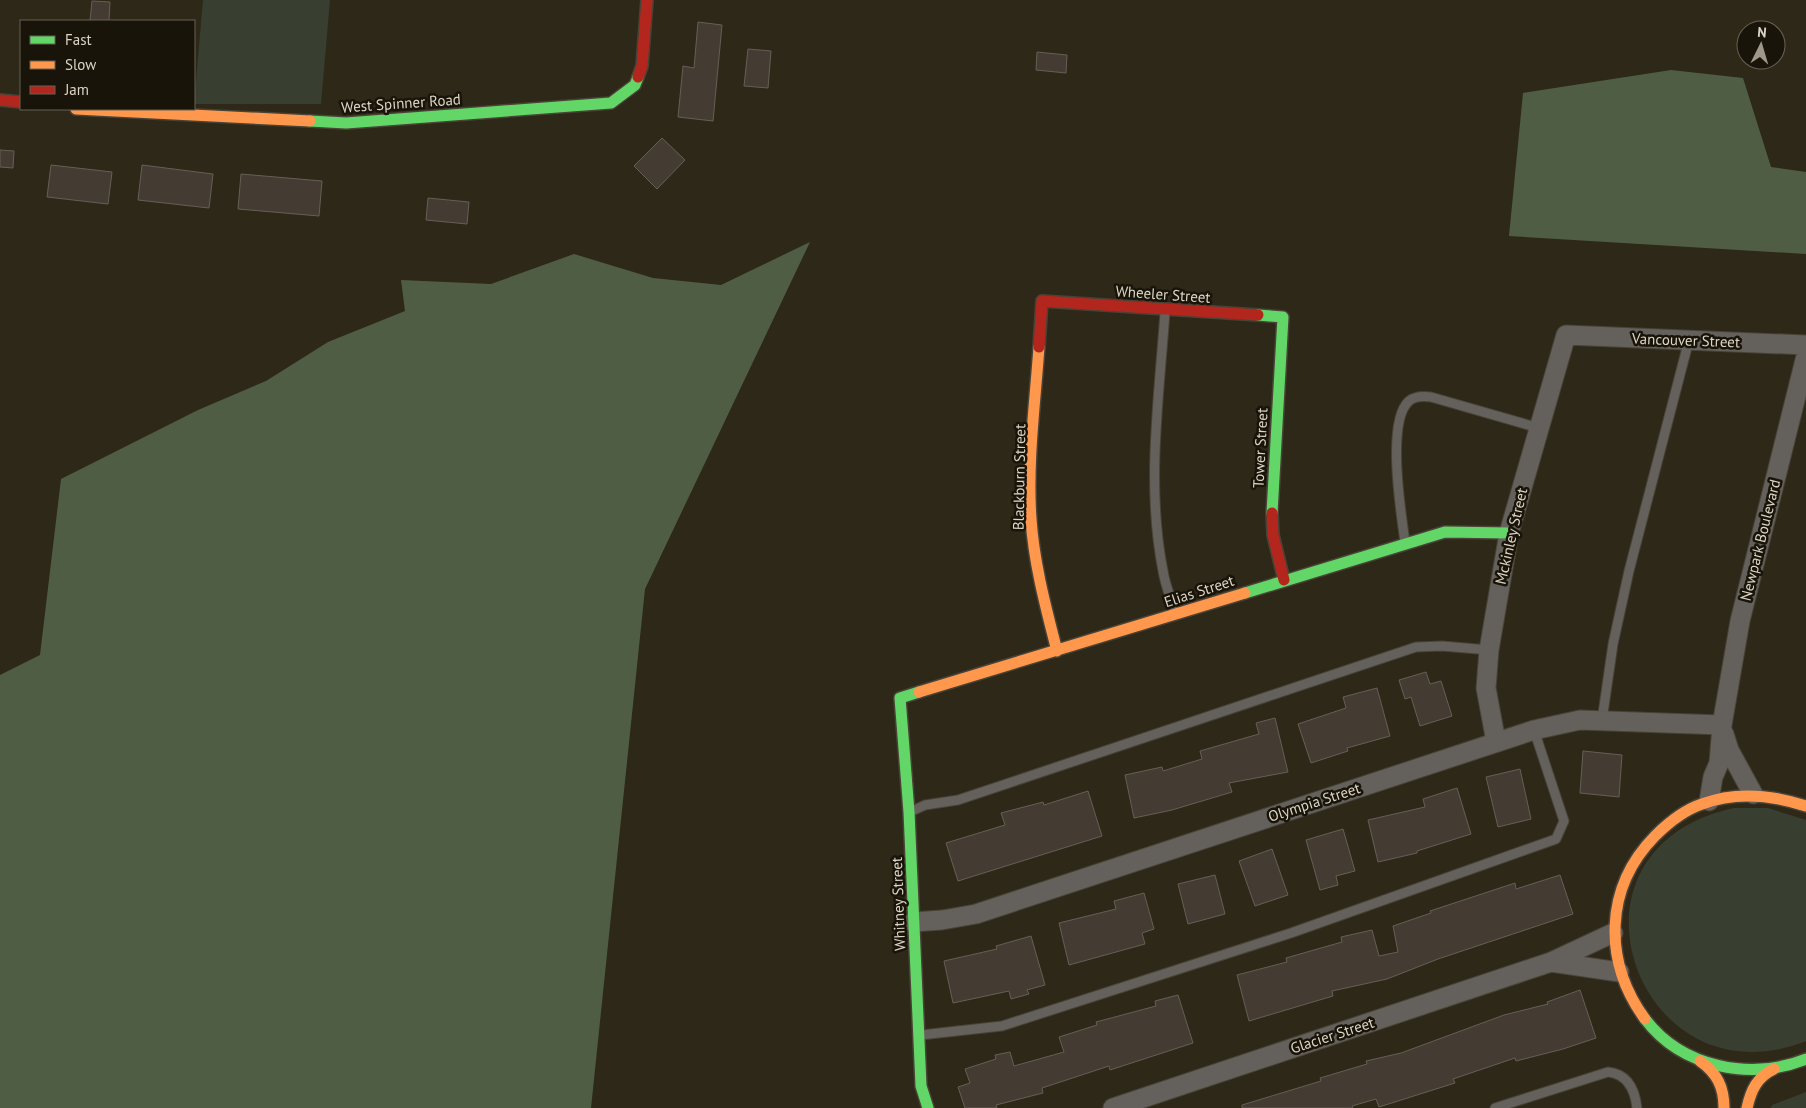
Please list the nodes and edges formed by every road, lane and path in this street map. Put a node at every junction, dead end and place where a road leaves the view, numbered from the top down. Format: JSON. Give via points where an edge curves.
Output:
{"nodes":[{"id":1,"x":647,"y":0,"type":"edge"},
{"id":2,"x":0,"y":100,"type":"edge"},
{"id":3,"x":20,"y":102,"type":"edge"},
{"id":4,"x":90,"y":110,"type":"edge"},
{"id":5,"x":1042,"y":301,"type":"joint"},
{"id":6,"x":1165,"y":309,"type":"junction"},
{"id":7,"x":1283,"y":317,"type":"joint"},
{"id":8,"x":1566,"y":335,"type":"joint"},
{"id":9,"x":1689,"y":340,"type":"junction"},
{"id":10,"x":1806,"y":345,"type":"edge"},
{"id":11,"x":1806,"y":356,"type":"edge"},
{"id":12,"x":1539,"y":428,"type":"junction"},
{"id":13,"x":1509,"y":533,"type":"junction"},
{"id":14,"x":1405,"y":544,"type":"junction"},
{"id":15,"x":1284,"y":580,"type":"junction"},
{"id":16,"x":1176,"y":614,"type":"junction"},
{"id":17,"x":1489,"y":650,"type":"junction"},
{"id":18,"x":1057,"y":651,"type":"junction"},
{"id":19,"x":900,"y":698,"type":"joint"},
{"id":20,"x":1602,"y":720,"type":"junction"},
{"id":21,"x":1722,"y":725,"type":"junction"},
{"id":22,"x":1534,"y":730,"type":"junction"},
{"id":23,"x":1496,"y":742,"type":"junction"},
{"id":24,"x":1753,"y":794,"type":"junction"},
{"id":25,"x":1709,"y":801,"type":"junction"},
{"id":26,"x":1806,"y":806,"type":"edge"},
{"id":27,"x":910,"y":812,"type":"junction"},
{"id":28,"x":913,"y":922,"type":"junction"},
{"id":29,"x":1613,"y":933,"type":"junction"},
{"id":30,"x":1551,"y":962,"type":"junction"},
{"id":31,"x":1619,"y":972,"type":"junction"},
{"id":32,"x":918,"y":1036,"type":"junction"},
{"id":33,"x":1806,"y":1059,"type":"edge"},
{"id":34,"x":1699,"y":1060,"type":"junction"},
{"id":35,"x":1774,"y":1069,"type":"junction"},
{"id":36,"x":928,"y":1108,"type":"edge"},
{"id":37,"x":1113,"y":1108,"type":"edge"},
{"id":38,"x":1495,"y":1108,"type":"edge"},
{"id":39,"x":1637,"y":1108,"type":"edge"},
{"id":40,"x":1724,"y":1108,"type":"edge"},
{"id":41,"x":1747,"y":1108,"type":"edge"}],
"edges":[{"from":1,"to":4,"type":"street","name":"West Spinner Road","via":[[642,66],[635,84],[612,103],[346,123]]},
{"from":2,"to":3,"type":"street"},
{"from":5,"to":6,"type":"street","name":"Wheeler Street"},
{"from":5,"to":18,"type":"street","name":"Blackburn Street","via":[[1031,519],[1040,583]]},
{"from":6,"to":7,"type":"street","name":"Wheeler Street"},
{"from":6,"to":16,"type":"lane","via":[[1154,479],[1163,573]]},
{"from":7,"to":15,"type":"street","name":"Tower Street","via":[[1272,535]]},
{"from":8,"to":9,"type":"street","name":"Vancouver Street"},
{"from":8,"to":12,"type":"street","name":"Mckinley Street"},
{"from":9,"to":10,"type":"street","name":"Vancouver Street"},
{"from":9,"to":20,"type":"lane","via":[[1629,571],[1613,644]]},
{"from":11,"to":21,"type":"street","name":"Newpark Boulevard","via":[[1740,621]]},
{"from":12,"to":13,"type":"street","name":"Mckinley Street"},
{"from":12,"to":14,"type":"lane","via":[[1431,397],[1414,397],[1408,402],[1402,412],[1396,464]]},
{"from":13,"to":14,"type":"street","name":"Elias Street","via":[[1445,532]]},
{"from":13,"to":17,"type":"street","name":"Mckinley Street"},
{"from":14,"to":15,"type":"street","name":"Elias Street"},
{"from":15,"to":16,"type":"street","name":"Elias Street"},
{"from":16,"to":18,"type":"street","name":"Elias Street"},
{"from":17,"to":23,"type":"street","name":"Mckinley Street","via":[[1486,688]]},
{"from":17,"to":27,"type":"lane","via":[[1416,647],[958,800],[925,805]]},
{"from":18,"to":19,"type":"street","name":"Elias Street"},
{"from":19,"to":27,"type":"street","name":"Whitney Street"},
{"from":20,"to":21,"type":"street","name":"Olympia Street"},
{"from":20,"to":22,"type":"street","name":"Olympia Street","via":[[1580,720]]},
{"from":21,"to":24,"type":"street","name":"Newpark Boulevard","via":[[1729,750]]},
{"from":21,"to":25,"type":"street","name":"Newpark Boulevard","via":[[1719,763]]},
{"from":22,"to":23,"type":"street","name":"Olympia Street"},
{"from":22,"to":32,"type":"lane","via":[[1564,821],[1556,839],[1291,933],[1002,1026]]},
{"from":23,"to":28,"type":"street","name":"Olympia Street","via":[[976,914]]},
{"from":24,"to":25,"type":"street"},
{"from":24,"to":26,"type":"street","via":[[1784,798]]},
{"from":25,"to":29,"type":"street","via":[[1677,816],[1650,838],[1630,866],[1617,898]]},
{"from":27,"to":28,"type":"street","name":"Whitney Street"},
{"from":28,"to":32,"type":"street","name":"Whitney Street"},
{"from":29,"to":30,"type":"street","name":"Glacier Street"},
{"from":29,"to":31,"type":"street"},
{"from":30,"to":31,"type":"street","name":"Glacier Street"},
{"from":30,"to":37,"type":"street","name":"Glacier Street"},
{"from":31,"to":34,"type":"street","via":[[1628,995],[1658,1034]]},
{"from":32,"to":36,"type":"street","name":"Whitney Street","via":[[920,1086]]},
{"from":33,"to":35,"type":"street"},
{"from":34,"to":35,"type":"street","via":[[1724,1068]]},
{"from":34,"to":40,"type":"street","via":[[1712,1069],[1720,1081],[1725,1095]]},
{"from":35,"to":41,"type":"street","via":[[1757,1081]]},
{"from":38,"to":39,"type":"lane","via":[[1608,1072],[1618,1073],[1629,1082],[1636,1095]]}]}
